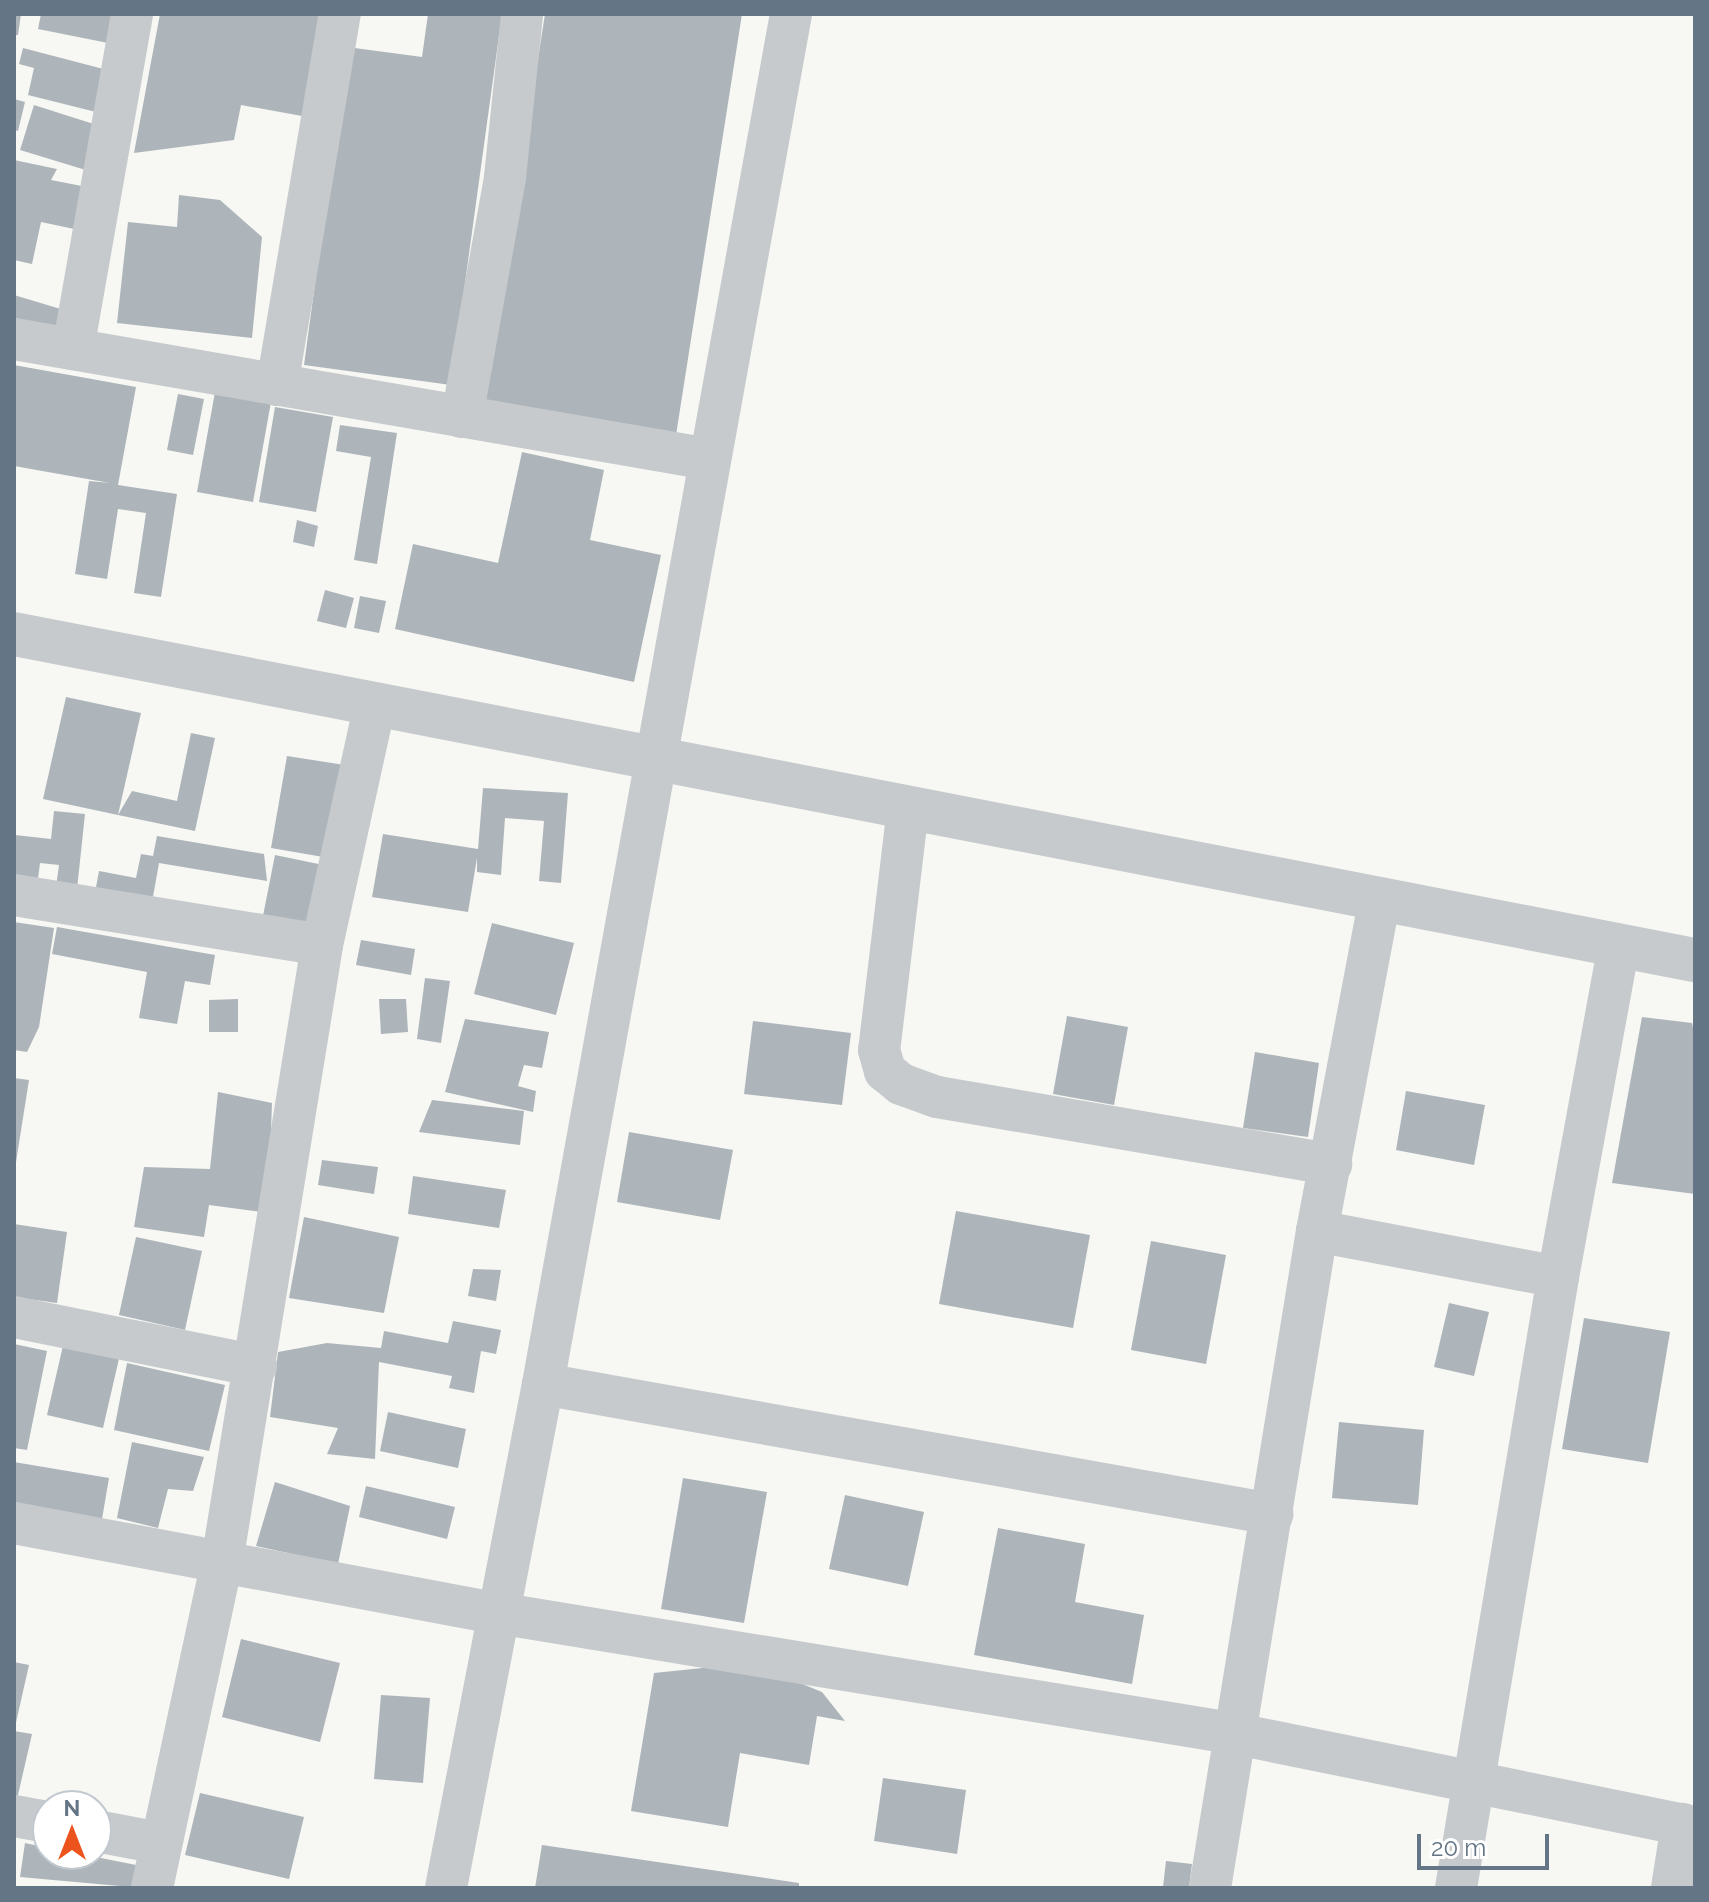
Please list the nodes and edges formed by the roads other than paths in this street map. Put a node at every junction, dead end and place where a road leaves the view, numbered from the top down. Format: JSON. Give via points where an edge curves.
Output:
{"nodes":[{"id":1,"x":132,"y":14,"type":"edge"},
{"id":2,"x":340,"y":14,"type":"edge"},
{"id":3,"x":522,"y":14,"type":"edge"},
{"id":4,"x":791,"y":14,"type":"edge"},
{"id":5,"x":14,"y":339,"type":"edge"},
{"id":6,"x":73,"y":349,"type":"junction"},
{"id":7,"x":277,"y":385,"type":"junction"},
{"id":8,"x":462,"y":417,"type":"junction"},
{"id":9,"x":709,"y":459,"type":"junction"},
{"id":10,"x":14,"y":634,"type":"edge"},
{"id":11,"x":375,"y":704,"type":"junction"},
{"id":12,"x":654,"y":759,"type":"junction"},
{"id":13,"x":908,"y":808,"type":"junction"},
{"id":14,"x":14,"y":895,"type":"edge"},
{"id":15,"x":1380,"y":899,"type":"junction"},
{"id":16,"x":322,"y":945,"type":"junction"},
{"id":17,"x":1619,"y":945,"type":"junction"},
{"id":18,"x":1695,"y":960,"type":"edge"},
{"id":19,"x":1331,"y":1164,"type":"junction"},
{"id":20,"x":1317,"y":1231,"type":"junction"},
{"id":21,"x":1558,"y":1277,"type":"junction"},
{"id":22,"x":14,"y":1317,"type":"edge"},
{"id":23,"x":256,"y":1366,"type":"junction"},
{"id":24,"x":543,"y":1384,"type":"junction"},
{"id":25,"x":1272,"y":1514,"type":"junction"},
{"id":26,"x":14,"y":1523,"type":"edge"},
{"id":27,"x":222,"y":1562,"type":"junction"},
{"id":28,"x":497,"y":1613,"type":"junction"},
{"id":29,"x":1237,"y":1734,"type":"junction"},
{"id":30,"x":1474,"y":1785,"type":"junction"},
{"id":31,"x":1688,"y":1826,"type":"edge"},
{"id":32,"x":112,"y":1834,"type":"edge"},
{"id":33,"x":159,"y":1843,"type":"junction"},
{"id":34,"x":152,"y":1888,"type":"edge"},
{"id":35,"x":446,"y":1888,"type":"edge"},
{"id":36,"x":1210,"y":1888,"type":"edge"},
{"id":37,"x":1456,"y":1888,"type":"edge"},
{"id":38,"x":1672,"y":1888,"type":"edge"}],
"edges":[{"from":1,"to":6,"type":"street"},
{"from":2,"to":7,"type":"street"},
{"from":3,"to":8,"type":"street","via":[[505,177]]},
{"from":4,"to":9,"type":"street"},
{"from":5,"to":6,"type":"street"},
{"from":6,"to":7,"type":"street"},
{"from":7,"to":8,"type":"street"},
{"from":8,"to":9,"type":"street"},
{"from":9,"to":12,"type":"street"},
{"from":10,"to":11,"type":"street"},
{"from":11,"to":12,"type":"street"},
{"from":11,"to":16,"type":"street"},
{"from":12,"to":13,"type":"street"},
{"from":12,"to":24,"type":"street"},
{"from":13,"to":15,"type":"street"},
{"from":13,"to":19,"type":"street","via":[[879,1050],[885,1071],[901,1084],[937,1097]]},
{"from":14,"to":16,"type":"street"},
{"from":15,"to":17,"type":"street"},
{"from":15,"to":19,"type":"street"},
{"from":16,"to":23,"type":"street"},
{"from":17,"to":18,"type":"street"},
{"from":17,"to":21,"type":"street"},
{"from":19,"to":20,"type":"street"},
{"from":20,"to":21,"type":"street"},
{"from":20,"to":25,"type":"street"},
{"from":21,"to":30,"type":"street"},
{"from":22,"to":23,"type":"street"},
{"from":23,"to":27,"type":"street"},
{"from":24,"to":25,"type":"street"},
{"from":24,"to":28,"type":"street"},
{"from":25,"to":29,"type":"street"},
{"from":26,"to":27,"type":"street"},
{"from":27,"to":28,"type":"street"},
{"from":27,"to":33,"type":"street"},
{"from":28,"to":29,"type":"street"},
{"from":28,"to":35,"type":"street"},
{"from":29,"to":30,"type":"street"},
{"from":29,"to":36,"type":"street"},
{"from":30,"to":31,"type":"street"},
{"from":30,"to":37,"type":"street"},
{"from":31,"to":38,"type":"street"},
{"from":32,"to":33,"type":"street"},
{"from":33,"to":34,"type":"street"}]}
